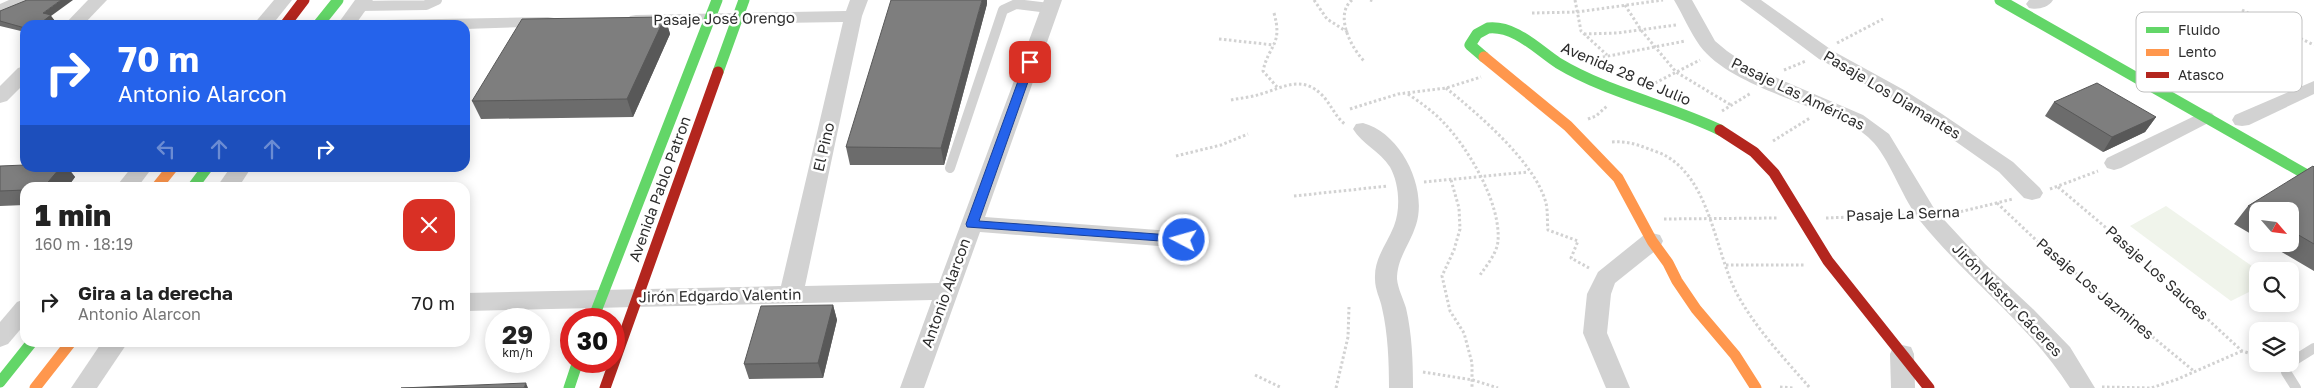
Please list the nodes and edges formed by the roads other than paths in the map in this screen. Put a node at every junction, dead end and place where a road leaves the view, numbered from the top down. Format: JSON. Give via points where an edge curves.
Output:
{"nodes":[{"id":1,"x":25,"y":0,"type":"edge"},
{"id":2,"x":98,"y":0,"type":"edge"},
{"id":3,"x":283,"y":0,"type":"edge"},
{"id":4,"x":304,"y":0,"type":"edge"},
{"id":5,"x":338,"y":0,"type":"edge"},
{"id":6,"x":437,"y":0,"type":"edge"},
{"id":7,"x":716,"y":0,"type":"edge"},
{"id":8,"x":744,"y":0,"type":"edge"},
{"id":9,"x":1683,"y":0,"type":"edge"},
{"id":10,"x":1749,"y":0,"type":"edge"},
{"id":11,"x":2000,"y":0,"type":"edge"},
{"id":12,"x":362,"y":3,"type":"edge"},
{"id":13,"x":1051,"y":4,"type":"edge"},
{"id":14,"x":856,"y":8,"type":"edge"},
{"id":15,"x":0,"y":10,"type":"edge"},
{"id":16,"x":736,"y":18,"type":"junction"},
{"id":17,"x":709,"y":19,"type":"junction"},
{"id":18,"x":78,"y":20,"type":"edge"},
{"id":19,"x":266,"y":20,"type":"edge"},
{"id":20,"x":289,"y":20,"type":"edge"},
{"id":21,"x":322,"y":20,"type":"edge"},
{"id":22,"x":350,"y":20,"type":"edge"},
{"id":23,"x":621,"y":21,"type":"edge"},
{"id":24,"x":563,"y":22,"type":"edge"},
{"id":25,"x":470,"y":24,"type":"edge"},
{"id":26,"x":705,"y":68,"type":"junction"},
{"id":27,"x":20,"y":77,"type":"edge"},
{"id":28,"x":2136,"y":78,"type":"edge"},
{"id":29,"x":2314,"y":87,"type":"edge"},
{"id":30,"x":2161,"y":92,"type":"edge"},
{"id":31,"x":0,"y":97,"type":"edge"},
{"id":32,"x":2205,"y":117,"type":"junction"},
{"id":33,"x":2244,"y":121,"type":"dead end"},
{"id":34,"x":1363,"y":129,"type":"road end"},
{"id":35,"x":2114,"y":163,"type":"road end"},
{"id":36,"x":950,"y":168,"type":"dead end"},
{"id":37,"x":139,"y":172,"type":"edge"},
{"id":38,"x":169,"y":172,"type":"edge"},
{"id":39,"x":2314,"y":179,"type":"edge"},
{"id":40,"x":130,"y":182,"type":"edge"},
{"id":41,"x":161,"y":182,"type":"edge"},
{"id":42,"x":2032,"y":193,"type":"road end"},
{"id":43,"x":1927,"y":215,"type":"joint"},
{"id":44,"x":972,"y":224,"type":"junction"},
{"id":45,"x":1184,"y":240,"type":"dead end"},
{"id":46,"x":1652,"y":241,"type":"junction"},
{"id":47,"x":946,"y":291,"type":"junction"},
{"id":48,"x":791,"y":295,"type":"junction"},
{"id":49,"x":637,"y":298,"type":"junction"},
{"id":50,"x":470,"y":302,"type":"edge"},
{"id":51,"x":578,"y":308,"type":"edge"},
{"id":52,"x":597,"y":308,"type":"edge"},
{"id":53,"x":601,"y":308,"type":"edge"},
{"id":54,"x":20,"y":314,"type":"edge"},
{"id":55,"x":0,"y":338,"type":"edge"},
{"id":56,"x":28,"y":347,"type":"edge"},
{"id":57,"x":67,"y":347,"type":"edge"},
{"id":58,"x":112,"y":347,"type":"edge"},
{"id":59,"x":2314,"y":348,"type":"edge"},
{"id":60,"x":1902,"y":354,"type":"junction"},
{"id":61,"x":2299,"y":357,"type":"edge"},
{"id":62,"x":2286,"y":372,"type":"edge"},
{"id":63,"x":574,"y":373,"type":"edge"},
{"id":64,"x":1401,"y":378,"type":"edge"},
{"id":65,"x":0,"y":382,"type":"edge"},
{"id":66,"x":35,"y":388,"type":"edge"},
{"id":67,"x":82,"y":388,"type":"edge"},
{"id":68,"x":569,"y":388,"type":"edge"},
{"id":69,"x":606,"y":388,"type":"edge"},
{"id":70,"x":912,"y":388,"type":"edge"},
{"id":71,"x":1618,"y":388,"type":"edge"},
{"id":72,"x":1756,"y":388,"type":"edge"},
{"id":73,"x":1903,"y":388,"type":"edge"},
{"id":74,"x":1929,"y":388,"type":"edge"},
{"id":75,"x":2083,"y":388,"type":"edge"},
{"id":76,"x":2296,"y":388,"type":"edge"}],
"edges":[{"from":1,"to":15,"type":"street"},
{"from":2,"to":18,"type":"street"},
{"from":3,"to":19,"type":"street"},
{"from":4,"to":20,"type":"street"},
{"from":5,"to":21,"type":"street"},
{"from":6,"to":12,"type":"lane","via":[[426,5]]},
{"from":7,"to":17,"type":"street","name":"Avenida Pablo Patron"},
{"from":8,"to":16,"type":"street","name":"Avenida Pablo Patron"},
{"from":9,"to":43,"type":"street","name":"Pasaje Las Américas","via":[[1708,44],[1720,55],[1742,70],[1856,119],[1882,139]]},
{"from":10,"to":42,"type":"street","name":"Pasaje Los Diamantes","via":[[1821,52],[1935,118],[2006,167]]},
{"from":11,"to":28,"type":"street"},
{"from":12,"to":22,"type":"street"},
{"from":13,"to":36,"type":"lane","via":[[1016,4],[1003,10]]},
{"from":13,"to":44,"type":"street","name":"Antonio Alarcon"},
{"from":14,"to":16,"type":"street","name":"Pasaje José Orengo"},
{"from":14,"to":48,"type":"street","name":"El Pino"},
{"from":16,"to":17,"type":"street","name":"Pasaje José Orengo"},
{"from":16,"to":26,"type":"street","name":"Avenida Pablo Patron"},
{"from":17,"to":23,"type":"street","name":"Pasaje José Orengo"},
{"from":17,"to":26,"type":"street","name":"Avenida Pablo Patron"},
{"from":24,"to":25,"type":"street"},
{"from":26,"to":49,"type":"street","name":"Avenida Pablo Patron"},
{"from":26,"to":52,"type":"street","name":"Avenida Pablo Patron"},
{"from":27,"to":31,"type":"street"},
{"from":29,"to":33,"type":"street"},
{"from":30,"to":32,"type":"street"},
{"from":32,"to":35,"type":"street"},
{"from":32,"to":39,"type":"street"},
{"from":34,"to":64,"type":"street","via":[[1384,143],[1397,160],[1407,183],[1406,224],[1388,258],[1386,280],[1393,305]]},
{"from":37,"to":40,"type":"street"},
{"from":38,"to":41,"type":"street"},
{"from":43,"to":75,"type":"street","name":"Jirón Néstor Cáceres","via":[[2055,348]]},
{"from":44,"to":45,"type":"street"},
{"from":44,"to":47,"type":"street","name":"Antonio Alarcon"},
{"from":46,"to":60,"type":"street","name":"Avenida 28 de Julio","via":[[1618,178],[1568,126],[1470,45],[1471,39],[1493,28],[1505,30],[1566,68],[1702,123],[1754,153],[1784,184],[1814,241]]},
{"from":46,"to":71,"type":"street","via":[[1606,278],[1599,294],[1595,333]]},
{"from":46,"to":72,"type":"street","name":"Avenida 28 de Julio","via":[[1692,302],[1735,355]]},
{"from":47,"to":48,"type":"street","name":"Jirón Edgardo Valentin"},
{"from":47,"to":70,"type":"street","name":"Antonio Alarcon"},
{"from":48,"to":49,"type":"street","name":"Jirón Edgardo Valentin"},
{"from":49,"to":53,"type":"street","name":"Jirón Edgardo Valentin"},
{"from":49,"to":69,"type":"street","name":"Avenida Pablo Patron"},
{"from":50,"to":51,"type":"street","name":"Jirón Edgardo Valentin"},
{"from":54,"to":55,"type":"street"},
{"from":56,"to":65,"type":"street"},
{"from":57,"to":66,"type":"street"},
{"from":58,"to":67,"type":"street"},
{"from":59,"to":61,"type":"lane"},
{"from":60,"to":73,"type":"street"},
{"from":60,"to":74,"type":"street","name":"Avenida 28 de Julio"},
{"from":62,"to":76,"type":"lane"},
{"from":63,"to":68,"type":"street"}]}
